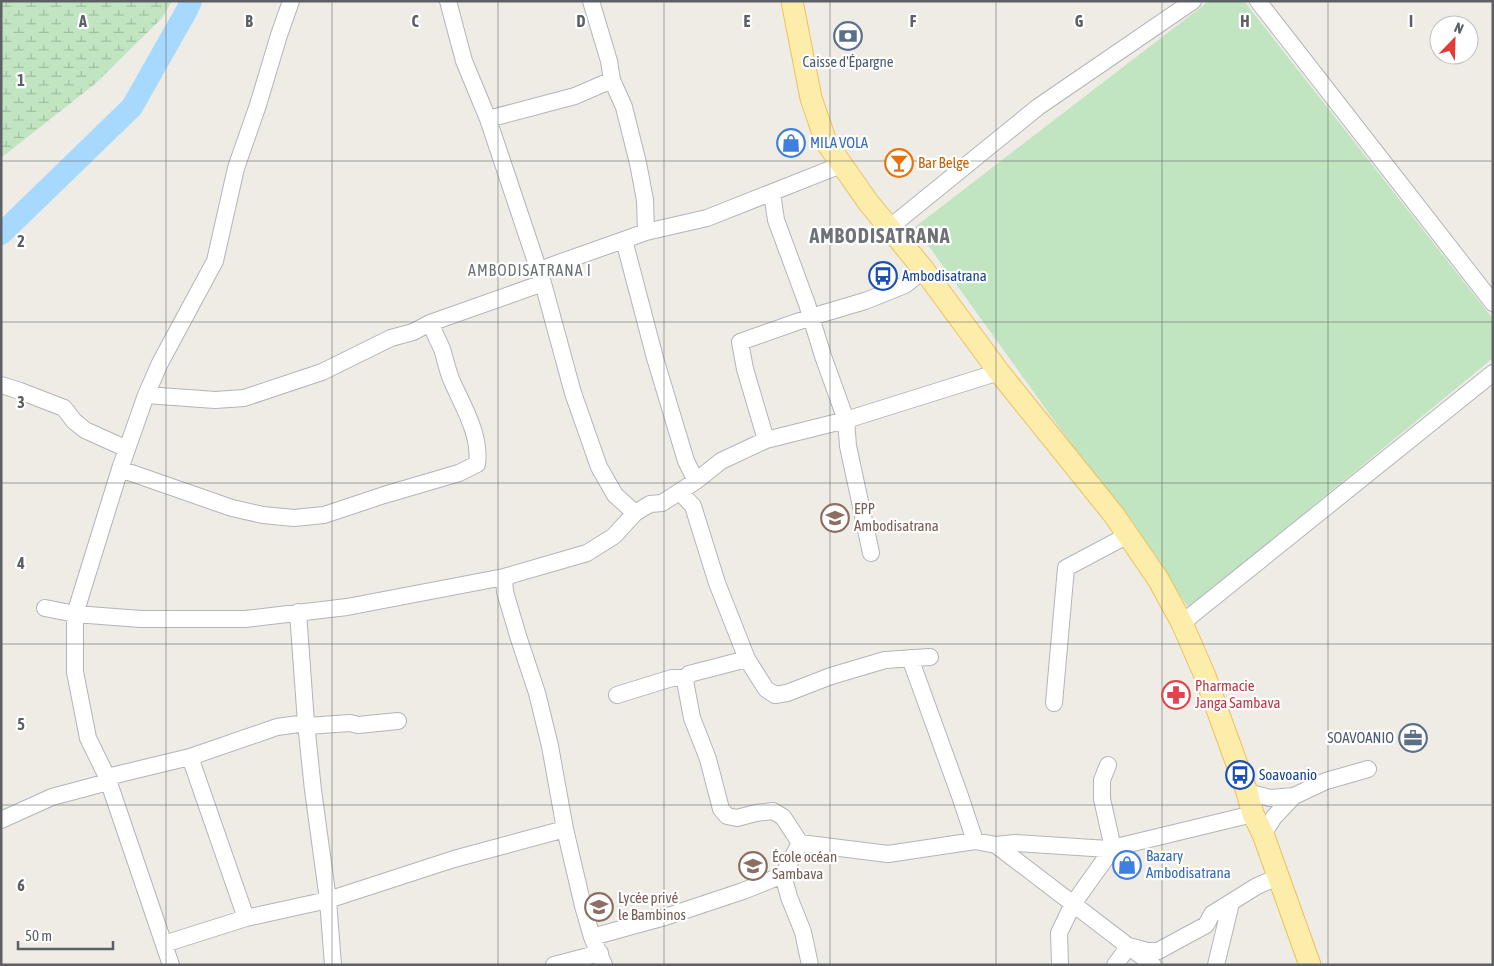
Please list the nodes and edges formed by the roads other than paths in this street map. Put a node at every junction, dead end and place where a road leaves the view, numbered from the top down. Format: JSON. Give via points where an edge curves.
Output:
{"nodes":[{"id":1,"x":292,"y":1,"type":"edge"},
{"id":2,"x":448,"y":1,"type":"edge"},
{"id":3,"x":591,"y":1,"type":"edge"},
{"id":4,"x":792,"y":1,"type":"edge"},
{"id":5,"x":1193,"y":1,"type":"edge"},
{"id":6,"x":1258,"y":1,"type":"edge"},
{"id":7,"x":612,"y":80,"type":"junction"},
{"id":8,"x":488,"y":119,"type":"junction"},
{"id":9,"x":841,"y":164,"type":"junction"},
{"id":10,"x":772,"y":193,"type":"junction"},
{"id":11,"x":889,"y":228,"type":"junction"},
{"id":12,"x":646,"y":232,"type":"junction"},
{"id":13,"x":624,"y":240,"type":"junction"},
{"id":14,"x":924,"y":270,"type":"junction"},
{"id":15,"x":541,"y":277,"type":"junction"},
{"id":16,"x":1493,"y":303,"type":"edge"},
{"id":17,"x":811,"y":317,"type":"junction"},
{"id":18,"x":430,"y":323,"type":"junction"},
{"id":19,"x":998,"y":372,"type":"junction"},
{"id":20,"x":1493,"y":373,"type":"edge"},
{"id":21,"x":1,"y":386,"type":"edge"},
{"id":22,"x":146,"y":395,"type":"junction"},
{"id":23,"x":846,"y":420,"type":"junction"},
{"id":24,"x":766,"y":440,"type":"junction"},
{"id":25,"x":127,"y":450,"type":"junction"},
{"id":26,"x":120,"y":469,"type":"junction"},
{"id":27,"x":696,"y":481,"type":"junction"},
{"id":28,"x":680,"y":492,"type":"junction"},
{"id":29,"x":634,"y":513,"type":"junction"},
{"id":30,"x":1128,"y":535,"type":"junction"},
{"id":31,"x":871,"y":553,"type":"dead end"},
{"id":32,"x":504,"y":577,"type":"junction"},
{"id":33,"x":45,"y":608,"type":"dead end"},
{"id":34,"x":298,"y":612,"type":"junction"},
{"id":35,"x":75,"y":614,"type":"junction"},
{"id":36,"x":1182,"y":623,"type":"junction"},
{"id":37,"x":930,"y":657,"type":"dead end"},
{"id":38,"x":910,"y":658,"type":"junction"},
{"id":39,"x":748,"y":659,"type":"junction"},
{"id":40,"x":687,"y":678,"type":"junction"},
{"id":41,"x":618,"y":695,"type":"dead end"},
{"id":42,"x":1054,"y":703,"type":"dead end"},
{"id":43,"x":398,"y":721,"type":"dead end"},
{"id":44,"x":306,"y":725,"type":"junction"},
{"id":45,"x":190,"y":757,"type":"junction"},
{"id":46,"x":1108,"y":765,"type":"dead end"},
{"id":47,"x":1368,"y":769,"type":"dead end"},
{"id":48,"x":107,"y":779,"type":"junction"},
{"id":49,"x":1247,"y":792,"type":"junction"},
{"id":50,"x":1294,"y":796,"type":"junction"},
{"id":51,"x":1253,"y":814,"type":"junction"},
{"id":52,"x":1,"y":820,"type":"edge"},
{"id":53,"x":565,"y":829,"type":"junction"},
{"id":54,"x":1263,"y":834,"type":"junction"},
{"id":55,"x":975,"y":841,"type":"junction"},
{"id":56,"x":800,"y":843,"type":"junction"},
{"id":57,"x":996,"y":845,"type":"junction"},
{"id":58,"x":1113,"y":848,"type":"junction"},
{"id":59,"x":783,"y":875,"type":"junction"},
{"id":60,"x":1278,"y":877,"type":"junction"},
{"id":61,"x":328,"y":900,"type":"junction"},
{"id":62,"x":1231,"y":903,"type":"junction"},
{"id":63,"x":1073,"y":904,"type":"junction"},
{"id":64,"x":246,"y":918,"type":"junction"},
{"id":65,"x":592,"y":937,"type":"junction"},
{"id":66,"x":164,"y":944,"type":"junction"},
{"id":67,"x":1129,"y":946,"type":"junction"},
{"id":68,"x":602,"y":959,"type":"edge"},
{"id":69,"x":171,"y":965,"type":"edge"},
{"id":70,"x":332,"y":965,"type":"edge"},
{"id":71,"x":554,"y":965,"type":"edge"},
{"id":72,"x":810,"y":965,"type":"edge"},
{"id":73,"x":1060,"y":965,"type":"edge"},
{"id":74,"x":1116,"y":965,"type":"edge"},
{"id":75,"x":1153,"y":965,"type":"edge"},
{"id":76,"x":1216,"y":965,"type":"edge"},
{"id":77,"x":1310,"y":965,"type":"edge"}],
"edges":[{"from":1,"to":22,"type":"street","via":[[236,168],[215,261]]},
{"from":2,"to":8,"type":"street","via":[[464,61]]},
{"from":3,"to":7,"type":"street"},
{"from":4,"to":9,"type":"main road","via":[[811,98],[826,142]]},
{"from":5,"to":11,"type":"street","via":[[1038,107]]},
{"from":6,"to":16,"type":"street"},
{"from":7,"to":8,"type":"street","via":[[575,96]]},
{"from":7,"to":12,"type":"street","via":[[624,107],[638,162],[645,200]]},
{"from":8,"to":15,"type":"street"},
{"from":9,"to":10,"type":"street"},
{"from":9,"to":11,"type":"main road"},
{"from":10,"to":12,"type":"street","via":[[706,218]]},
{"from":10,"to":17,"type":"street","via":[[776,220]]},
{"from":11,"to":14,"type":"main road"},
{"from":12,"to":13,"type":"street"},
{"from":13,"to":15,"type":"street"},
{"from":13,"to":27,"type":"street","via":[[683,452]]},
{"from":14,"to":17,"type":"street","via":[[905,285],[866,301]]},
{"from":14,"to":19,"type":"main road"},
{"from":15,"to":18,"type":"street"},
{"from":15,"to":29,"type":"street","via":[[573,393],[599,467],[615,495]]},
{"from":17,"to":23,"type":"street"},
{"from":17,"to":24,"type":"street","via":[[740,342]]},
{"from":18,"to":22,"type":"street","via":[[322,372],[244,398],[215,400]]},
{"from":18,"to":26,"type":"street","via":[[474,434],[477,464],[459,473],[324,515],[294,518],[232,508]]},
{"from":19,"to":23,"type":"street"},
{"from":19,"to":30,"type":"main road"},
{"from":20,"to":36,"type":"street"},
{"from":21,"to":25,"type":"street","via":[[64,408],[84,430]]},
{"from":22,"to":25,"type":"street"},
{"from":23,"to":24,"type":"street"},
{"from":23,"to":31,"type":"street","via":[[848,446]]},
{"from":24,"to":27,"type":"street","via":[[721,461]]},
{"from":25,"to":26,"type":"street"},
{"from":26,"to":35,"type":"street"},
{"from":27,"to":28,"type":"street"},
{"from":28,"to":29,"type":"street","via":[[662,503],[650,504]]},
{"from":28,"to":39,"type":"street","via":[[693,506],[717,583]]},
{"from":29,"to":32,"type":"street","via":[[614,536],[587,552]]},
{"from":30,"to":36,"type":"main road","via":[[1158,579]]},
{"from":30,"to":42,"type":"street","via":[[1066,568]]},
{"from":32,"to":34,"type":"street","via":[[347,607]]},
{"from":32,"to":53,"type":"street","via":[[505,592],[550,746]]},
{"from":33,"to":35,"type":"street"},
{"from":34,"to":35,"type":"street","via":[[236,619],[141,620]]},
{"from":34,"to":44,"type":"street"},
{"from":35,"to":48,"type":"street","via":[[74,672],[88,738]]},
{"from":36,"to":49,"type":"main road"},
{"from":37,"to":38,"type":"street"},
{"from":38,"to":39,"type":"street","via":[[885,660],[775,695],[766,689]]},
{"from":38,"to":55,"type":"street"},
{"from":39,"to":40,"type":"street","via":[[689,674]]},
{"from":40,"to":41,"type":"street","via":[[672,678]]},
{"from":40,"to":56,"type":"street","via":[[692,718],[708,759],[721,809],[728,816],[737,818],[773,812],[783,817]]},
{"from":43,"to":44,"type":"street"},
{"from":44,"to":45,"type":"street","via":[[276,727]]},
{"from":44,"to":61,"type":"street"},
{"from":45,"to":48,"type":"street"},
{"from":45,"to":64,"type":"street"},
{"from":46,"to":58,"type":"street","via":[[1102,780],[1102,799]]},
{"from":47,"to":50,"type":"street","via":[[1326,781]]},
{"from":48,"to":52,"type":"street","via":[[52,797]]},
{"from":48,"to":66,"type":"street"},
{"from":49,"to":50,"type":"street","via":[[1270,798]]},
{"from":49,"to":51,"type":"main road"},
{"from":50,"to":54,"type":"street"},
{"from":51,"to":54,"type":"main road"},
{"from":51,"to":58,"type":"street"},
{"from":53,"to":61,"type":"street","via":[[454,859]]},
{"from":53,"to":65,"type":"street"},
{"from":54,"to":60,"type":"main road"},
{"from":55,"to":56,"type":"street","via":[[888,854]]},
{"from":55,"to":57,"type":"street"},
{"from":56,"to":59,"type":"street"},
{"from":57,"to":58,"type":"street"},
{"from":57,"to":63,"type":"street"},
{"from":58,"to":63,"type":"street"},
{"from":59,"to":65,"type":"street","via":[[665,917]]},
{"from":59,"to":72,"type":"street","via":[[803,932]]},
{"from":60,"to":62,"type":"street","via":[[1256,886]]},
{"from":60,"to":77,"type":"main road"},
{"from":61,"to":64,"type":"street"},
{"from":61,"to":70,"type":"street"},
{"from":62,"to":67,"type":"street","via":[[1212,914],[1206,925],[1158,951]]},
{"from":62,"to":76,"type":"street"},
{"from":63,"to":67,"type":"street"},
{"from":63,"to":73,"type":"street","via":[[1059,933]]},
{"from":64,"to":66,"type":"street"},
{"from":65,"to":68,"type":"street"},
{"from":66,"to":69,"type":"street"},
{"from":67,"to":74,"type":"street"},
{"from":67,"to":75,"type":"street"},
{"from":68,"to":71,"type":"street"}]}
